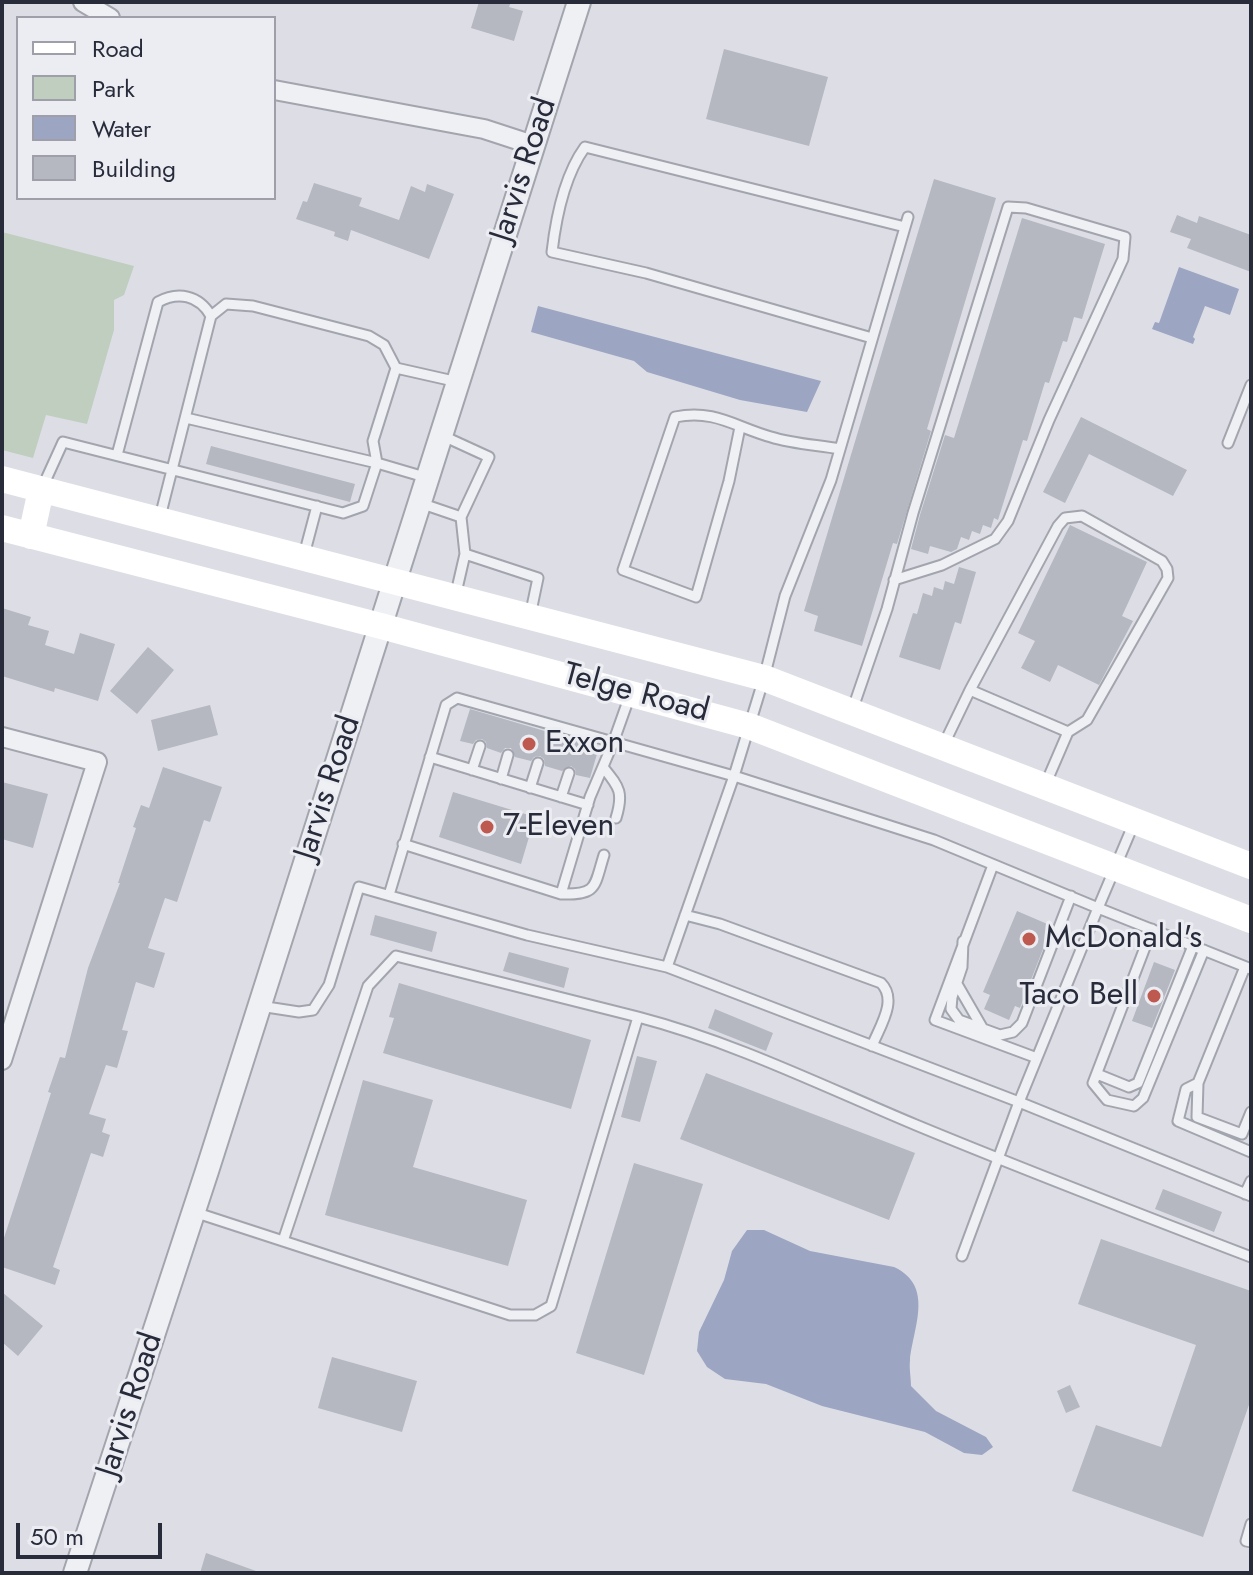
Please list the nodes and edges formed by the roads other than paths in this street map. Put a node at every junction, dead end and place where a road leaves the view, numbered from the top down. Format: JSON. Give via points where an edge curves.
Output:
{"nodes":[{"id":1,"x":83,"y":2,"type":"edge"},
{"id":2,"x":579,"y":2,"type":"edge"},
{"id":3,"x":107,"y":16,"type":"edge"},
{"id":4,"x":276,"y":90,"type":"edge"},
{"id":5,"x":533,"y":145,"type":"junction"},
{"id":6,"x":211,"y":316,"type":"junction"},
{"id":7,"x":872,"y":338,"type":"junction"},
{"id":8,"x":396,"y":368,"type":"junction"},
{"id":9,"x":458,"y":382,"type":"junction"},
{"id":10,"x":1251,"y":385,"type":"edge"},
{"id":11,"x":186,"y":418,"type":"junction"},
{"id":12,"x":740,"y":427,"type":"junction"},
{"id":13,"x":441,"y":435,"type":"junction"},
{"id":14,"x":1228,"y":443,"type":"dead end"},
{"id":15,"x":840,"y":449,"type":"junction"},
{"id":16,"x":117,"y":455,"type":"junction"},
{"id":17,"x":377,"y":463,"type":"junction"},
{"id":18,"x":174,"y":470,"type":"junction"},
{"id":19,"x":428,"y":478,"type":"junction"},
{"id":20,"x":2,"y":479,"type":"edge"},
{"id":21,"x":41,"y":490,"type":"junction"},
{"id":22,"x":420,"y":503,"type":"junction"},
{"id":23,"x":317,"y":506,"type":"junction"},
{"id":24,"x":461,"y":517,"type":"junction"},
{"id":25,"x":159,"y":521,"type":"junction"},
{"id":26,"x":2,"y":528,"type":"edge"},
{"id":27,"x":31,"y":536,"type":"junction"},
{"id":28,"x":465,"y":554,"type":"junction"},
{"id":29,"x":303,"y":558,"type":"junction"},
{"id":30,"x":894,"y":580,"type":"junction"},
{"id":31,"x":395,"y":582,"type":"junction"},
{"id":32,"x":455,"y":598,"type":"junction"},
{"id":33,"x":530,"y":617,"type":"junction"},
{"id":34,"x":381,"y":626,"type":"junction"},
{"id":35,"x":764,"y":678,"type":"junction"},
{"id":36,"x":970,"y":690,"type":"junction"},
{"id":37,"x":630,"y":692,"type":"junction"},
{"id":38,"x":851,"y":711,"type":"junction"},
{"id":39,"x":749,"y":726,"type":"junction"},
{"id":40,"x":1068,"y":732,"type":"junction"},
{"id":41,"x":2,"y":737,"type":"edge"},
{"id":42,"x":613,"y":743,"type":"junction"},
{"id":43,"x":480,"y":746,"type":"dead end"},
{"id":44,"x":943,"y":747,"type":"junction"},
{"id":45,"x":508,"y":755,"type":"dead end"},
{"id":46,"x":430,"y":757,"type":"junction"},
{"id":47,"x":538,"y":763,"type":"dead end"},
{"id":48,"x":603,"y":767,"type":"junction"},
{"id":49,"x":472,"y":770,"type":"junction"},
{"id":50,"x":569,"y":773,"type":"dead end"},
{"id":51,"x":734,"y":776,"type":"junction"},
{"id":52,"x":501,"y":779,"type":"junction"},
{"id":53,"x":1045,"y":786,"type":"junction"},
{"id":54,"x":530,"y":788,"type":"junction"},
{"id":55,"x":561,"y":797,"type":"junction"},
{"id":56,"x":588,"y":805,"type":"junction"},
{"id":57,"x":616,"y":818,"type":"dead end"},
{"id":58,"x":1135,"y":821,"type":"junction"},
{"id":59,"x":403,"y":844,"type":"junction"},
{"id":60,"x":604,"y":855,"type":"dead end"},
{"id":61,"x":993,"y":865,"type":"junction"},
{"id":62,"x":1251,"y":866,"type":"edge"},
{"id":63,"x":1115,"y":867,"type":"junction"},
{"id":64,"x":561,"y":894,"type":"junction"},
{"id":65,"x":389,"y":895,"type":"junction"},
{"id":66,"x":1071,"y":896,"type":"junction"},
{"id":67,"x":1098,"y":908,"type":"junction"},
{"id":68,"x":685,"y":915,"type":"junction"},
{"id":69,"x":1251,"y":920,"type":"edge"},
{"id":70,"x":1152,"y":929,"type":"junction"},
{"id":71,"x":963,"y":941,"type":"junction"},
{"id":72,"x":1193,"y":946,"type":"junction"},
{"id":73,"x":1204,"y":950,"type":"junction"},
{"id":74,"x":667,"y":967,"type":"junction"},
{"id":75,"x":1248,"y":968,"type":"edge"},
{"id":76,"x":957,"y":984,"type":"junction"},
{"id":77,"x":260,"y":1006,"type":"junction"},
{"id":78,"x":638,"y":1017,"type":"junction"},
{"id":79,"x":983,"y":1029,"type":"junction"},
{"id":80,"x":872,"y":1046,"type":"junction"},
{"id":81,"x":1037,"y":1058,"type":"junction"},
{"id":82,"x":2,"y":1060,"type":"edge"},
{"id":83,"x":1095,"y":1079,"type":"junction"},
{"id":84,"x":1198,"y":1083,"type":"junction"},
{"id":85,"x":1019,"y":1102,"type":"junction"},
{"id":86,"x":1251,"y":1112,"type":"edge"},
{"id":87,"x":1251,"y":1152,"type":"edge"},
{"id":88,"x":999,"y":1159,"type":"junction"},
{"id":89,"x":1251,"y":1181,"type":"edge"},
{"id":90,"x":1248,"y":1195,"type":"edge"},
{"id":91,"x":194,"y":1212,"type":"junction"},
{"id":92,"x":283,"y":1241,"type":"junction"},
{"id":93,"x":962,"y":1256,"type":"dead end"},
{"id":94,"x":1251,"y":1257,"type":"edge"},
{"id":95,"x":1251,"y":1524,"type":"edge"},
{"id":96,"x":1251,"y":1542,"type":"edge"},
{"id":97,"x":75,"y":1573,"type":"edge"}],
"edges":[{"from":1,"to":3,"type":"street"},
{"from":2,"to":5,"type":"street","name":"Jarvis Road"},
{"from":4,"to":5,"type":"street","via":[[484,129]]},
{"from":5,"to":9,"type":"street","name":"Jarvis Road"},
{"from":6,"to":8,"type":"lane","via":[[226,304],[239,304],[369,336],[384,345]]},
{"from":6,"to":11,"type":"lane"},
{"from":6,"to":16,"type":"lane","via":[[192,298],[171,295],[158,302]]},
{"from":7,"to":7,"type":"lane","via":[[906,222],[585,147],[556,219],[552,252],[646,273]]},
{"from":7,"to":15,"type":"lane"},
{"from":8,"to":9,"type":"lane"},
{"from":8,"to":17,"type":"lane","via":[[373,441]]},
{"from":9,"to":13,"type":"street","name":"Jarvis Road"},
{"from":10,"to":14,"type":"lane"},
{"from":11,"to":17,"type":"lane"},
{"from":11,"to":18,"type":"lane"},
{"from":12,"to":12,"type":"lane","via":[[712,415],[675,417],[623,570],[696,597]]},
{"from":12,"to":15,"type":"lane","via":[[775,439]]},
{"from":13,"to":19,"type":"street","name":"Jarvis Road"},
{"from":13,"to":24,"type":"lane","via":[[489,457]]},
{"from":15,"to":35,"type":"lane","via":[[785,596]]},
{"from":16,"to":18,"type":"lane"},
{"from":16,"to":21,"type":"lane","via":[[63,442]]},
{"from":17,"to":19,"type":"lane"},
{"from":17,"to":23,"type":"lane","via":[[363,506],[343,513]]},
{"from":18,"to":23,"type":"lane"},
{"from":18,"to":25,"type":"lane"},
{"from":19,"to":22,"type":"street","name":"Jarvis Road"},
{"from":20,"to":21,"type":"main road","name":"Telge Road"},
{"from":21,"to":25,"type":"main road","name":"Telge Road"},
{"from":21,"to":27,"type":"main road"},
{"from":22,"to":24,"type":"lane"},
{"from":22,"to":31,"type":"street","name":"Jarvis Road"},
{"from":23,"to":29,"type":"lane"},
{"from":24,"to":28,"type":"lane"},
{"from":25,"to":29,"type":"main road","name":"Telge Road"},
{"from":26,"to":27,"type":"main road","name":"Telge Road"},
{"from":27,"to":34,"type":"main road","name":"Telge Road"},
{"from":28,"to":32,"type":"lane"},
{"from":28,"to":33,"type":"lane","via":[[538,578]]},
{"from":29,"to":31,"type":"main road","name":"Telge Road"},
{"from":30,"to":30,"type":"lane","via":[[1008,207],[1125,237],[1123,259],[1008,521],[995,539],[942,565]]},
{"from":30,"to":38,"type":"lane"},
{"from":31,"to":32,"type":"main road","name":"Telge Road"},
{"from":31,"to":34,"type":"street","name":"Jarvis Road"},
{"from":32,"to":33,"type":"main road","name":"Telge Road"},
{"from":33,"to":35,"type":"main road","name":"Telge Road"},
{"from":34,"to":37,"type":"main road","name":"Telge Road"},
{"from":34,"to":77,"type":"street","name":"Jarvis Road"},
{"from":35,"to":38,"type":"main road","name":"Telge Road"},
{"from":35,"to":39,"type":"lane"},
{"from":36,"to":40,"type":"lane"},
{"from":36,"to":40,"type":"lane","via":[[1058,526],[1065,518],[1082,516],[1162,561],[1168,578],[1087,720]]},
{"from":36,"to":44,"type":"lane"},
{"from":37,"to":39,"type":"main road","name":"Telge Road"},
{"from":37,"to":42,"type":"lane"},
{"from":38,"to":44,"type":"main road","name":"Telge Road"},
{"from":39,"to":51,"type":"lane"},
{"from":39,"to":63,"type":"main road","name":"Telge Road"},
{"from":40,"to":53,"type":"lane"},
{"from":41,"to":82,"type":"street","via":[[97,762]]},
{"from":42,"to":46,"type":"lane","via":[[457,698],[446,705]]},
{"from":42,"to":48,"type":"lane"},
{"from":42,"to":51,"type":"lane"},
{"from":43,"to":49,"type":"lane"},
{"from":44,"to":53,"type":"main road","name":"Telge Road"},
{"from":45,"to":52,"type":"lane"},
{"from":46,"to":49,"type":"lane"},
{"from":46,"to":59,"type":"lane"},
{"from":47,"to":54,"type":"lane"},
{"from":48,"to":56,"type":"lane"},
{"from":48,"to":57,"type":"lane","via":[[620,788]]},
{"from":49,"to":52,"type":"lane"},
{"from":50,"to":55,"type":"lane"},
{"from":51,"to":61,"type":"lane","via":[[934,840]]},
{"from":51,"to":68,"type":"lane"},
{"from":52,"to":54,"type":"lane"},
{"from":53,"to":58,"type":"main road","name":"Telge Road"},
{"from":54,"to":55,"type":"lane"},
{"from":55,"to":56,"type":"lane"},
{"from":56,"to":64,"type":"lane"},
{"from":58,"to":62,"type":"main road","name":"Telge Road"},
{"from":58,"to":63,"type":"lane"},
{"from":59,"to":64,"type":"lane"},
{"from":59,"to":65,"type":"lane"},
{"from":60,"to":64,"type":"lane","via":[[594,888],[585,895]]},
{"from":61,"to":66,"type":"lane"},
{"from":61,"to":71,"type":"lane"},
{"from":63,"to":67,"type":"lane"},
{"from":63,"to":69,"type":"main road","name":"Telge Road"},
{"from":65,"to":74,"type":"lane","via":[[527,935]]},
{"from":65,"to":77,"type":"lane","via":[[359,887],[329,985],[313,1010]]},
{"from":66,"to":67,"type":"lane"},
{"from":66,"to":79,"type":"lane","via":[[1022,1023],[1000,1035]]},
{"from":67,"to":70,"type":"lane"},
{"from":67,"to":81,"type":"lane"},
{"from":68,"to":74,"type":"lane"},
{"from":68,"to":80,"type":"lane","via":[[881,983],[890,1001]]},
{"from":70,"to":72,"type":"lane"},
{"from":70,"to":83,"type":"lane"},
{"from":71,"to":76,"type":"lane"},
{"from":71,"to":81,"type":"lane","via":[[935,1020]]},
{"from":72,"to":73,"type":"lane"},
{"from":72,"to":83,"type":"lane","via":[[1138,1083],[1129,1087]]},
{"from":73,"to":75,"type":"lane"},
{"from":73,"to":83,"type":"lane","via":[[1143,1098],[1134,1106],[1107,1100]]},
{"from":74,"to":80,"type":"lane"},
{"from":75,"to":84,"type":"lane"},
{"from":76,"to":79,"type":"lane"},
{"from":76,"to":79,"type":"lane","via":[[951,1009],[959,1020]]},
{"from":77,"to":91,"type":"street","name":"Jarvis Road"},
{"from":78,"to":88,"type":"lane","via":[[738,1050]]},
{"from":78,"to":92,"type":"lane","via":[[396,956],[368,986]]},
{"from":78,"to":92,"type":"lane","via":[[551,1306],[535,1315],[510,1315]]},
{"from":80,"to":85,"type":"lane"},
{"from":81,"to":85,"type":"lane"},
{"from":84,"to":86,"type":"lane","via":[[1197,1117],[1242,1134]]},
{"from":84,"to":87,"type":"lane","via":[[1186,1089],[1178,1121]]},
{"from":85,"to":88,"type":"lane"},
{"from":85,"to":90,"type":"lane"},
{"from":88,"to":93,"type":"lane"},
{"from":88,"to":94,"type":"lane"},
{"from":89,"to":90,"type":"lane"},
{"from":91,"to":92,"type":"lane"},
{"from":91,"to":97,"type":"street","name":"Jarvis Road"},
{"from":95,"to":96,"type":"lane","via":[[1246,1541]]}]}
